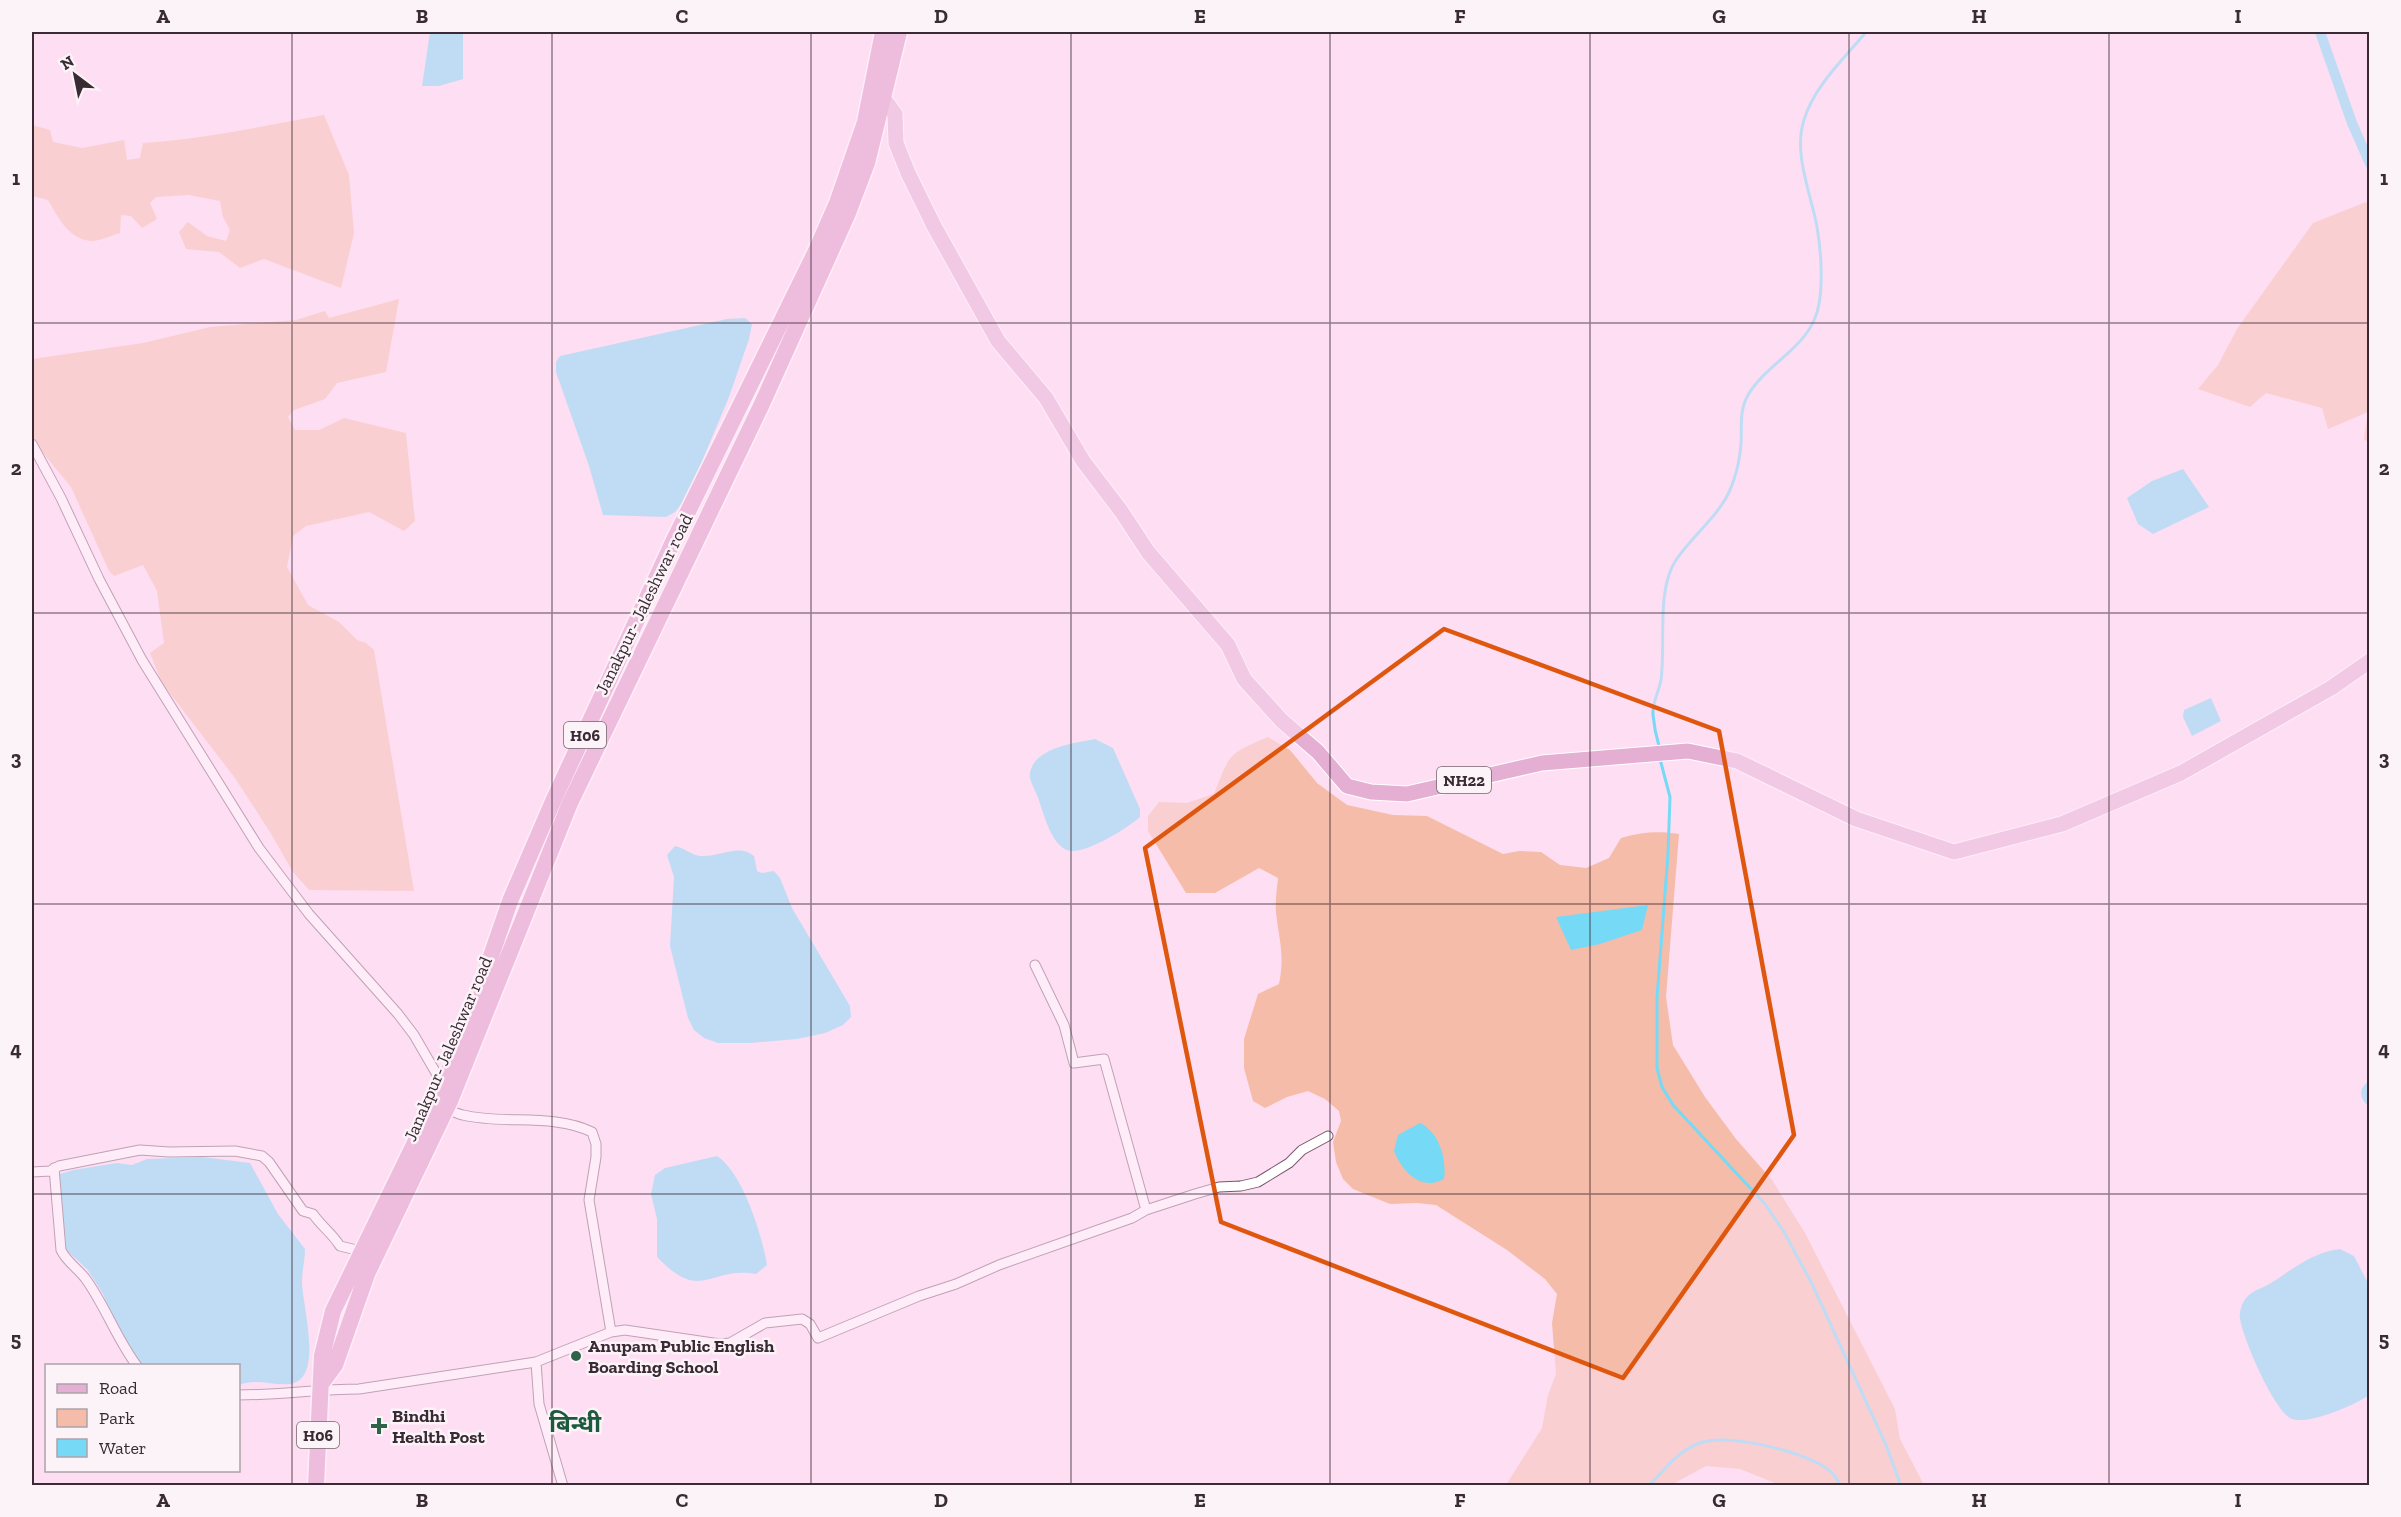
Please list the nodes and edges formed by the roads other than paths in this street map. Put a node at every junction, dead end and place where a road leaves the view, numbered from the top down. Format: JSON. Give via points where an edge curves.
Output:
{"nodes":[{"id":1,"x":883,"y":32,"type":"edge"},
{"id":2,"x":899,"y":32,"type":"edge"},
{"id":3,"x":877,"y":96,"type":"junction"},
{"id":4,"x":32,"y":444,"type":"edge"},
{"id":5,"x":2370,"y":660,"type":"edge"},
{"id":6,"x":1035,"y":965,"type":"dead end"},
{"id":7,"x":443,"y":1085,"type":"junction"},
{"id":8,"x":446,"y":1109,"type":"junction"},
{"id":9,"x":1328,"y":1136,"type":"dead end"},
{"id":10,"x":54,"y":1168,"type":"junction"},
{"id":11,"x":32,"y":1172,"type":"edge"},
{"id":12,"x":1146,"y":1210,"type":"junction"},
{"id":13,"x":361,"y":1251,"type":"junction"},
{"id":14,"x":611,"y":1332,"type":"junction"},
{"id":15,"x":536,"y":1362,"type":"junction"},
{"id":16,"x":136,"y":1364,"type":"edge"},
{"id":17,"x":321,"y":1388,"type":"junction"},
{"id":18,"x":240,"y":1395,"type":"edge"},
{"id":19,"x":316,"y":1485,"type":"edge"},
{"id":20,"x":563,"y":1485,"type":"edge"}],
"edges":[{"from":1,"to":3,"type":"highway","name":"Janakpur- Jaleshwar road"},
{"from":2,"to":3,"type":"highway","name":"Janakpur- Jaleshwar road"},
{"from":3,"to":5,"type":"main road","number":"NH22","via":[[895,114],[896,143],[908,173],[998,341],[1047,398],[1083,460],[1148,552],[1228,645],[1244,679],[1347,786],[1407,794],[1542,763],[1688,751],[1737,761],[1856,819],[1954,852],[2062,824],[2181,773],[2331,688]]},
{"from":3,"to":7,"type":"highway","name":"Janakpur- Jaleshwar road","number":"H06","via":[[820,243],[672,544],[554,799],[510,901]]},
{"from":3,"to":8,"type":"highway","name":"Janakpur- Jaleshwar road","number":"H06","via":[[867,163],[828,260],[570,803]]},
{"from":4,"to":7,"type":"street","via":[[142,660],[259,848],[309,914],[398,1014]]},
{"from":6,"to":12,"type":"street","via":[[1064,1025],[1074,1063],[1104,1059]]},
{"from":7,"to":13,"type":"highway","name":"Janakpur- Jaleshwar road","number":"H06"},
{"from":8,"to":14,"type":"street","via":[[461,1115],[556,1123],[592,1132],[596,1157],[589,1200]]},
{"from":8,"to":17,"type":"highway","name":"Janakpur- Jaleshwar road","number":"H06","via":[[367,1274],[335,1365]]},
{"from":9,"to":12,"type":"street","via":[[1258,1182],[1219,1187]]},
{"from":10,"to":11,"type":"street","via":[[50,1172]]},
{"from":10,"to":13,"type":"street","via":[[140,1150],[235,1151],[262,1156],[303,1211],[313,1214],[340,1246]]},
{"from":10,"to":16,"type":"street","via":[[61,1250],[85,1278]]},
{"from":12,"to":14,"type":"street","via":[[818,1338],[802,1319],[765,1323],[730,1343],[720,1344],[639,1331]]},
{"from":13,"to":17,"type":"highway","name":"Janakpur- Jaleshwar road","number":"H06","via":[[333,1311],[322,1356]]},
{"from":14,"to":15,"type":"street"},
{"from":15,"to":17,"type":"street","via":[[400,1384]]},
{"from":15,"to":20,"type":"street","via":[[539,1404]]},
{"from":17,"to":18,"type":"street"},
{"from":17,"to":19,"type":"highway","name":"Janakpur- Jaleshwar road","number":"H06"}]}
